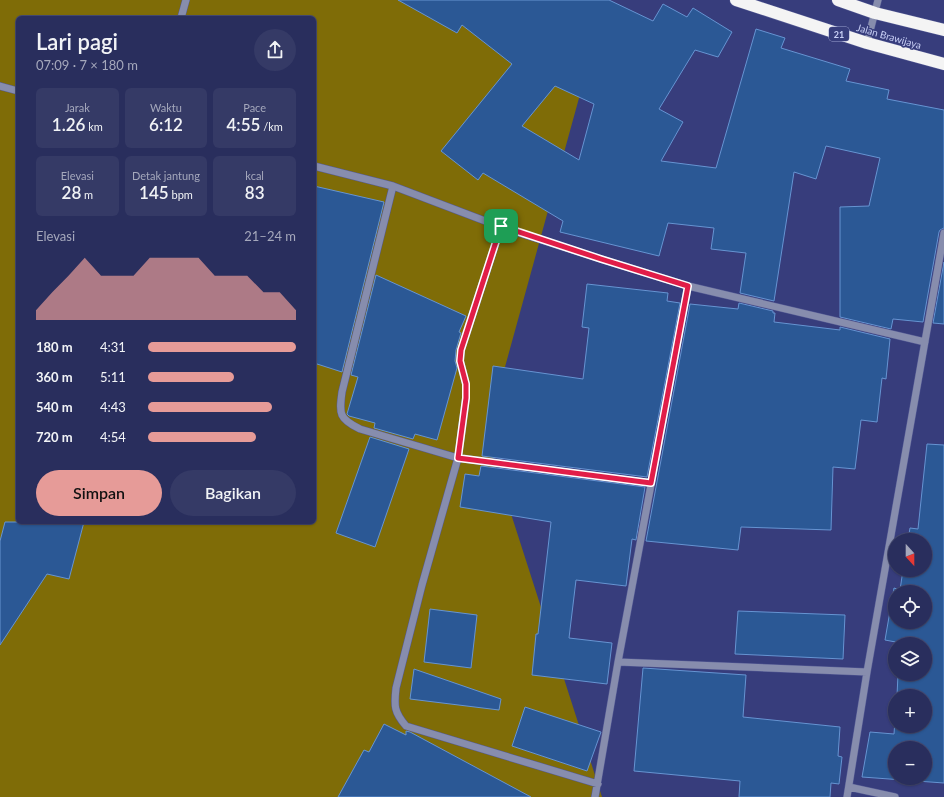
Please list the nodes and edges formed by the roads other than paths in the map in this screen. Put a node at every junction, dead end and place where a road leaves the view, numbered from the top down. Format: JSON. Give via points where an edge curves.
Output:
{"nodes":[{"id":1,"x":186,"y":0,"type":"edge"},
{"id":2,"x":736,"y":0,"type":"edge"},
{"id":3,"x":838,"y":0,"type":"edge"},
{"id":4,"x":878,"y":0,"type":"edge"},
{"id":5,"x":875,"y":13,"type":"junction"},
{"id":6,"x":182,"y":16,"type":"edge"},
{"id":7,"x":944,"y":30,"type":"edge"},
{"id":8,"x":867,"y":43,"type":"junction"},
{"id":9,"x":944,"y":64,"type":"edge"},
{"id":10,"x":0,"y":86,"type":"edge"},
{"id":11,"x":16,"y":90,"type":"edge"},
{"id":12,"x":316,"y":167,"type":"edge"},
{"id":13,"x":393,"y":186,"type":"junction"},
{"id":14,"x":501,"y":226,"type":"junction"},
{"id":15,"x":944,"y":233,"type":"edge"},
{"id":16,"x":688,"y":286,"type":"junction"},
{"id":17,"x":924,"y":342,"type":"junction"},
{"id":18,"x":458,"y":458,"type":"junction"},
{"id":19,"x":651,"y":483,"type":"junction"},
{"id":20,"x":618,"y":662,"type":"junction"},
{"id":21,"x":867,"y":672,"type":"junction"},
{"id":22,"x":598,"y":784,"type":"junction"},
{"id":23,"x":849,"y":787,"type":"junction"},
{"id":24,"x":595,"y":797,"type":"edge"},
{"id":25,"x":847,"y":797,"type":"edge"},
{"id":26,"x":895,"y":797,"type":"edge"}],
"edges":[{"from":1,"to":6,"type":"street"},
{"from":2,"to":8,"type":"highway","name":"Jalan Brawijaya","number":"21"},
{"from":3,"to":5,"type":"highway","name":"Jalan Brawijaya"},
{"from":4,"to":5,"type":"street"},
{"from":5,"to":7,"type":"highway","name":"Jalan Brawijaya"},
{"from":5,"to":8,"type":"street"},
{"from":8,"to":9,"type":"highway","name":"Jalan Brawijaya","number":"21"},
{"from":10,"to":11,"type":"street"},
{"from":12,"to":13,"type":"street"},
{"from":13,"to":14,"type":"street"},
{"from":13,"to":18,"type":"street","via":[[342,392],[341,415],[349,424],[360,430]]},
{"from":14,"to":16,"type":"street"},
{"from":14,"to":18,"type":"street","via":[[461,350],[460,361],[466,384],[466,398]]},
{"from":15,"to":17,"type":"street"},
{"from":16,"to":17,"type":"street"},
{"from":16,"to":19,"type":"street"},
{"from":17,"to":21,"type":"street"},
{"from":18,"to":19,"type":"street"},
{"from":18,"to":22,"type":"street","via":[[396,688],[394,704],[398,717],[406,726]]},
{"from":19,"to":20,"type":"street"},
{"from":20,"to":21,"type":"street"},
{"from":20,"to":22,"type":"street"},
{"from":21,"to":23,"type":"street"},
{"from":22,"to":24,"type":"street"},
{"from":23,"to":25,"type":"street"},
{"from":23,"to":26,"type":"street"}]}
